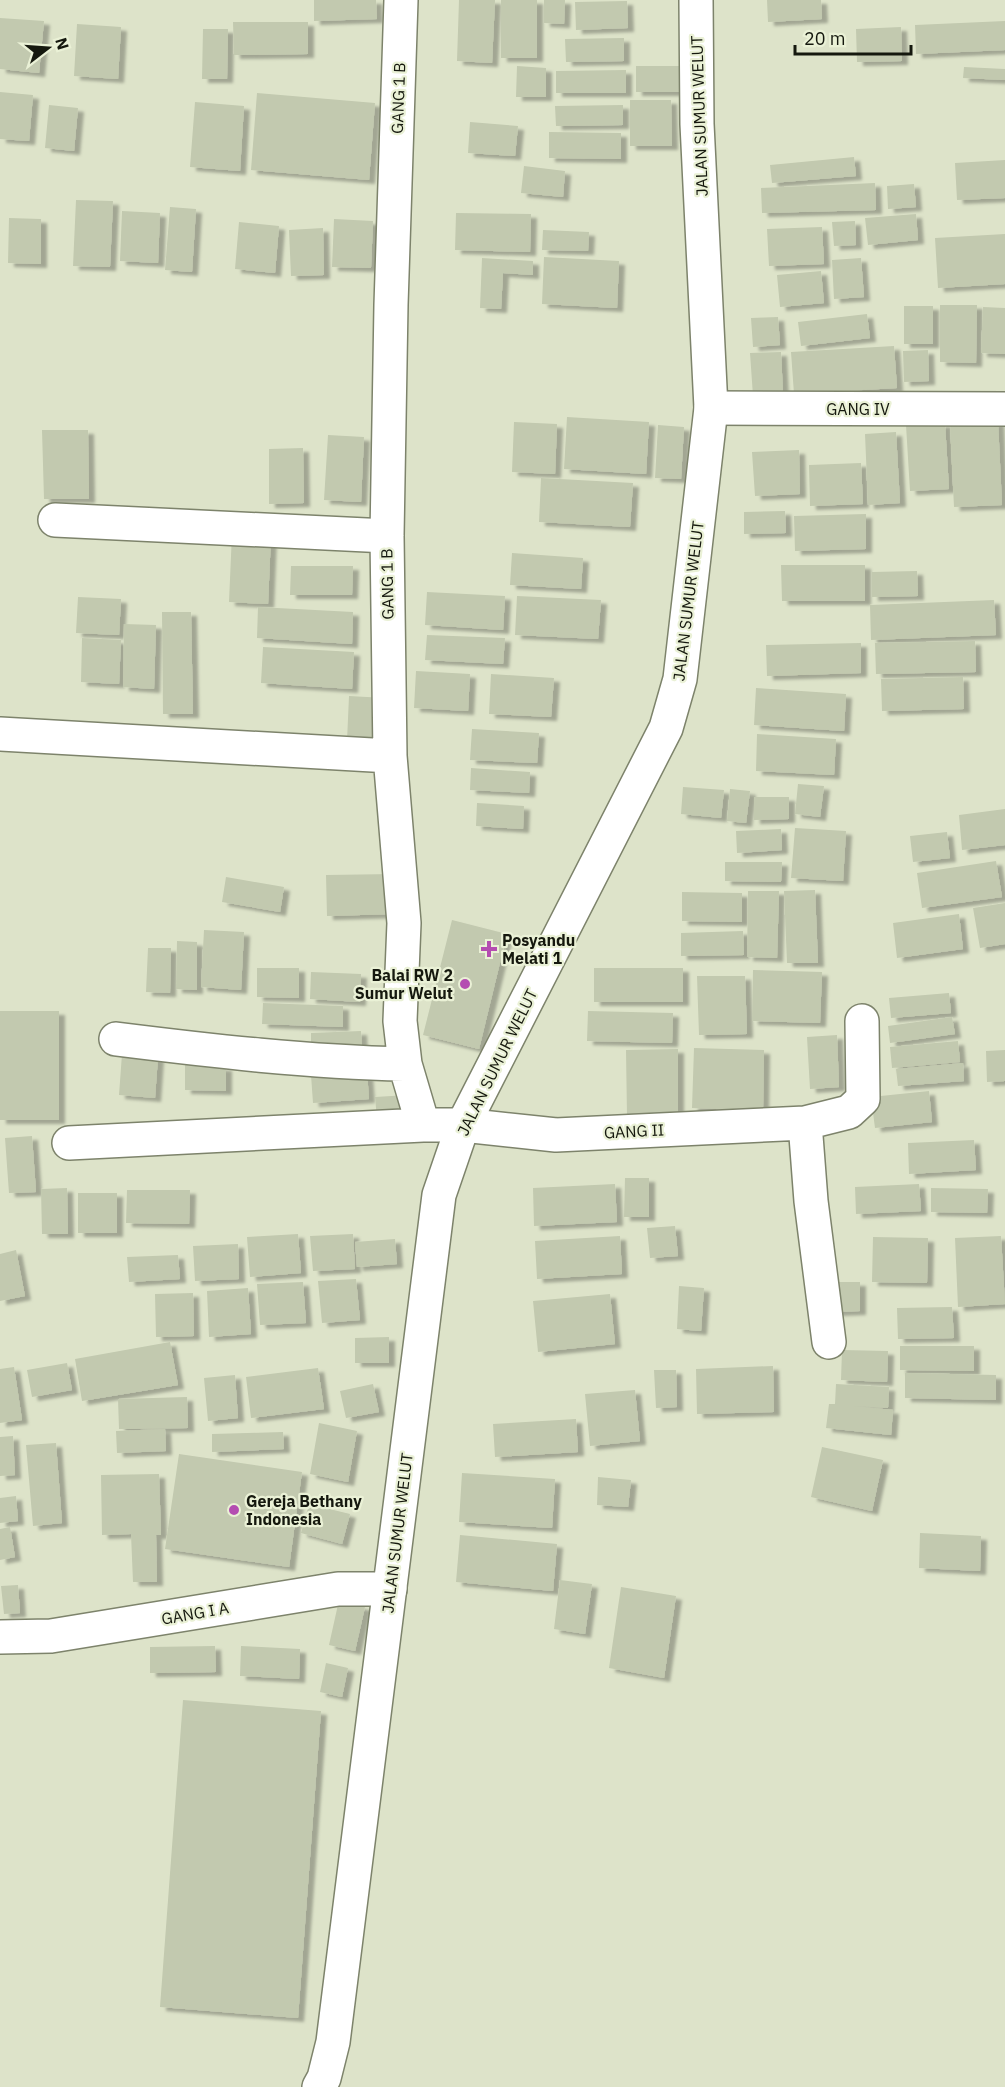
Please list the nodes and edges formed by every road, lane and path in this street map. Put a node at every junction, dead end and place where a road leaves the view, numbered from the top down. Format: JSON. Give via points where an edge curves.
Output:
{"nodes":[{"id":1,"x":401,"y":0,"type":"edge"},
{"id":2,"x":696,"y":0,"type":"edge"},
{"id":3,"x":711,"y":408,"type":"junction"},
{"id":4,"x":1005,"y":409,"type":"edge"},
{"id":5,"x":55,"y":520,"type":"dead end"},
{"id":6,"x":387,"y":536,"type":"junction"},
{"id":7,"x":0,"y":734,"type":"edge"},
{"id":8,"x":390,"y":756,"type":"junction"},
{"id":9,"x":862,"y":1021,"type":"dead end"},
{"id":10,"x":116,"y":1039,"type":"dead end"},
{"id":11,"x":405,"y":1064,"type":"junction"},
{"id":12,"x":805,"y":1123,"type":"junction"},
{"id":13,"x":423,"y":1125,"type":"junction"},
{"id":14,"x":463,"y":1125,"type":"junction"},
{"id":15,"x":69,"y":1143,"type":"dead end"},
{"id":16,"x":829,"y":1342,"type":"dead end"},
{"id":17,"x":390,"y":1589,"type":"junction"},
{"id":18,"x":0,"y":1637,"type":"edge"},
{"id":19,"x":319,"y":2087,"type":"edge"}],
"edges":[{"from":1,"to":6,"type":"street","name":"GANG 1 B"},
{"from":2,"to":3,"type":"street","name":"JALAN SUMUR WELUT"},
{"from":3,"to":4,"type":"street","name":"GANG IV"},
{"from":3,"to":14,"type":"street","name":"JALAN SUMUR WELUT","via":[[680,679],[666,728]]},
{"from":5,"to":6,"type":"street"},
{"from":6,"to":8,"type":"street","name":"GANG 1 B"},
{"from":7,"to":8,"type":"street"},
{"from":8,"to":11,"type":"street","name":"GANG 1 B","via":[[404,923],[400,1022]]},
{"from":9,"to":12,"type":"street","name":"GANG II","via":[[863,1099],[849,1112]]},
{"from":10,"to":11,"type":"street","via":[[344,1063]]},
{"from":11,"to":13,"type":"street","name":"GANG 1 B"},
{"from":12,"to":14,"type":"street","name":"GANG II","via":[[556,1135]]},
{"from":12,"to":16,"type":"street"},
{"from":13,"to":14,"type":"street"},
{"from":13,"to":15,"type":"street"},
{"from":14,"to":17,"type":"street","name":"JALAN SUMUR WELUT","via":[[439,1195]]},
{"from":17,"to":18,"type":"street","name":"GANG I A","via":[[338,1588],[51,1636]]},
{"from":17,"to":19,"type":"street","name":"JALAN SUMUR WELUT","via":[[333,2042]]}]}
